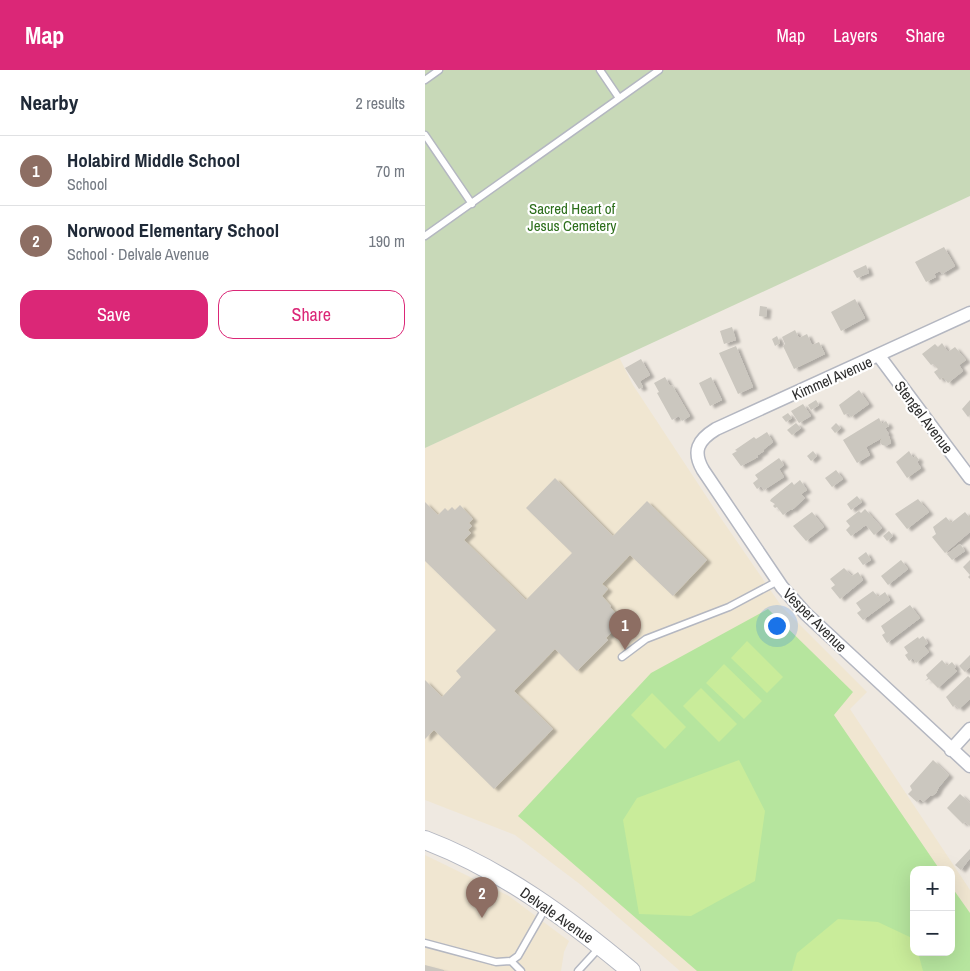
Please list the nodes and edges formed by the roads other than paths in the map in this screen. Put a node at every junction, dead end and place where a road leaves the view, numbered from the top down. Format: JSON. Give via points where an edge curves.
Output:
{"nodes":[{"id":1,"x":439,"y":70,"type":"edge"},
{"id":2,"x":600,"y":70,"type":"edge"},
{"id":3,"x":659,"y":70,"type":"edge"},
{"id":4,"x":425,"y":80,"type":"edge"},
{"id":5,"x":619,"y":98,"type":"junction"},
{"id":6,"x":425,"y":135,"type":"edge"},
{"id":7,"x":472,"y":204,"type":"junction"},
{"id":8,"x":425,"y":236,"type":"edge"},
{"id":9,"x":970,"y":313,"type":"edge"},
{"id":10,"x":879,"y":356,"type":"junction"},
{"id":11,"x":698,"y":447,"type":"joint"},
{"id":12,"x":970,"y":478,"type":"edge"},
{"id":13,"x":778,"y":581,"type":"junction"},
{"id":14,"x":622,"y":657,"type":"dead end"},
{"id":15,"x":970,"y":729,"type":"edge"},
{"id":16,"x":951,"y":750,"type":"junction"},
{"id":17,"x":970,"y":766,"type":"edge"},
{"id":18,"x":425,"y":840,"type":"edge"},
{"id":19,"x":546,"y":906,"type":"junction"},
{"id":20,"x":425,"y":943,"type":"edge"},
{"id":21,"x":601,"y":946,"type":"junction"},
{"id":22,"x":511,"y":961,"type":"junction"},
{"id":23,"x":521,"y":971,"type":"edge"},
{"id":24,"x":578,"y":971,"type":"edge"},
{"id":25,"x":631,"y":971,"type":"edge"}],
"edges":[{"from":1,"to":4,"type":"lane"},
{"from":2,"to":5,"type":"lane"},
{"from":3,"to":5,"type":"lane"},
{"from":5,"to":7,"type":"lane"},
{"from":6,"to":7,"type":"lane"},
{"from":7,"to":8,"type":"lane"},
{"from":9,"to":10,"type":"street","name":"Kimmel Avenue"},
{"from":10,"to":11,"type":"street","name":"Kimmel Avenue","via":[[708,434]]},
{"from":10,"to":12,"type":"street","name":"Stengel Avenue"},
{"from":11,"to":13,"type":"street","name":"Vesper Avenue","via":[[698,462]]},
{"from":13,"to":14,"type":"lane","via":[[729,607],[646,639]]},
{"from":13,"to":16,"type":"street","name":"Vesper Avenue","via":[[806,614]]},
{"from":15,"to":16,"type":"street"},
{"from":16,"to":17,"type":"street","name":"Vesper Avenue"},
{"from":18,"to":19,"type":"street","name":"Delvale Avenue","via":[[478,864]]},
{"from":19,"to":21,"type":"street","name":"Delvale Avenue"},
{"from":19,"to":22,"type":"lane","via":[[518,956]]},
{"from":20,"to":22,"type":"lane","via":[[496,962]]},
{"from":21,"to":24,"type":"lane"},
{"from":21,"to":25,"type":"street","name":"Delvale Avenue"},
{"from":22,"to":23,"type":"lane"}]}
